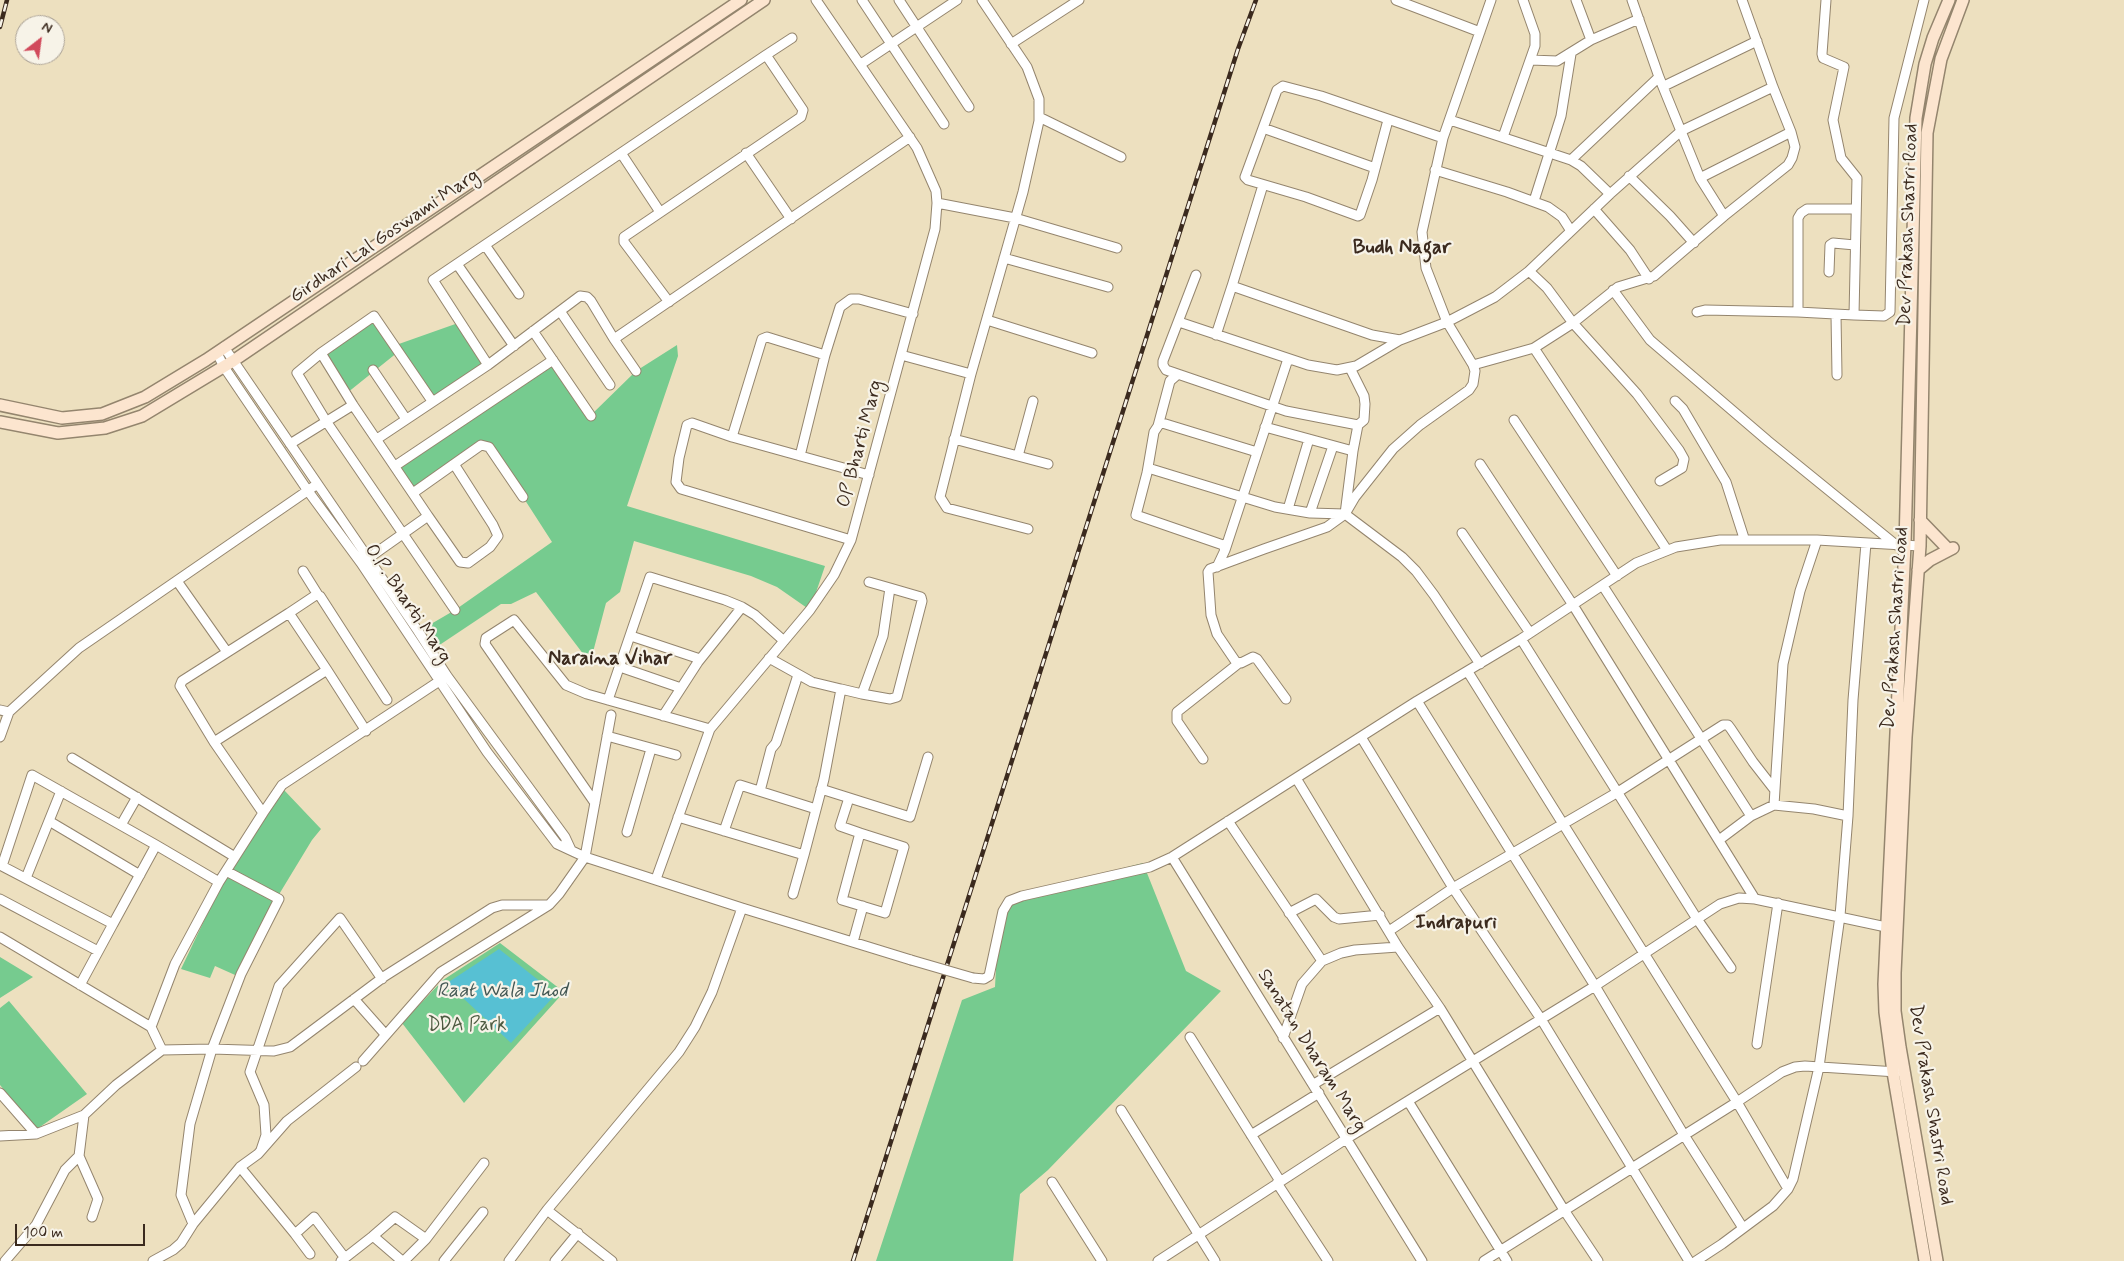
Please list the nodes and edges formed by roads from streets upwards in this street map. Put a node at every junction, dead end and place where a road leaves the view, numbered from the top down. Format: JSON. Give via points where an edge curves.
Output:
{"nodes":[{"id":1,"x":741,"y":0,"type":"edge"},
{"id":2,"x":764,"y":0,"type":"edge"},
{"id":3,"x":816,"y":0,"type":"edge"},
{"id":4,"x":862,"y":0,"type":"edge"},
{"id":5,"x":899,"y":0,"type":"edge"},
{"id":6,"x":957,"y":0,"type":"edge"},
{"id":7,"x":982,"y":0,"type":"edge"},
{"id":8,"x":1079,"y":0,"type":"edge"},
{"id":9,"x":1396,"y":0,"type":"edge"},
{"id":10,"x":1490,"y":0,"type":"edge"},
{"id":11,"x":1523,"y":0,"type":"edge"},
{"id":12,"x":1576,"y":0,"type":"edge"},
{"id":13,"x":1632,"y":0,"type":"edge"},
{"id":14,"x":1742,"y":0,"type":"edge"},
{"id":15,"x":1826,"y":0,"type":"edge"},
{"id":16,"x":1924,"y":0,"type":"edge"},
{"id":17,"x":1949,"y":0,"type":"edge"},
{"id":18,"x":1963,"y":0,"type":"edge"},
{"id":19,"x":1639,"y":19,"type":"junction"},
{"id":20,"x":918,"y":26,"type":"junction"},
{"id":21,"x":1480,"y":32,"type":"junction"},
{"id":22,"x":792,"y":38,"type":"dead end"},
{"id":23,"x":1591,"y":40,"type":"junction"},
{"id":24,"x":1757,"y":41,"type":"junction"},
{"id":25,"x":891,"y":44,"type":"junction"},
{"id":26,"x":1012,"y":44,"type":"junction"},
{"id":27,"x":1571,"y":54,"type":"junction"},
{"id":28,"x":766,"y":56,"type":"junction"},
{"id":29,"x":1531,"y":60,"type":"junction"},
{"id":30,"x":861,"y":64,"type":"junction"},
{"id":31,"x":1659,"y":77,"type":"junction"},
{"id":32,"x":1664,"y":86,"type":"junction"},
{"id":33,"x":1772,"y":87,"type":"junction"},
{"id":34,"x":969,"y":107,"type":"dead end"},
{"id":35,"x":1039,"y":117,"type":"junction"},
{"id":36,"x":1388,"y":120,"type":"junction"},
{"id":37,"x":1450,"y":120,"type":"junction"},
{"id":38,"x":944,"y":124,"type":"dead end"},
{"id":39,"x":1263,"y":128,"type":"junction"},
{"id":40,"x":1681,"y":131,"type":"junction"},
{"id":41,"x":1791,"y":132,"type":"junction"},
{"id":42,"x":910,"y":137,"type":"junction"},
{"id":43,"x":1503,"y":137,"type":"junction"},
{"id":44,"x":1444,"y":138,"type":"junction"},
{"id":45,"x":1549,"y":152,"type":"junction"},
{"id":46,"x":621,"y":153,"type":"junction"},
{"id":47,"x":746,"y":154,"type":"junction"},
{"id":48,"x":1121,"y":156,"type":"dead end"},
{"id":49,"x":1571,"y":160,"type":"junction"},
{"id":50,"x":1375,"y":168,"type":"junction"},
{"id":51,"x":1435,"y":170,"type":"junction"},
{"id":52,"x":1629,"y":176,"type":"junction"},
{"id":53,"x":1700,"y":178,"type":"junction"},
{"id":54,"x":1263,"y":184,"type":"junction"},
{"id":55,"x":1610,"y":194,"type":"junction"},
{"id":56,"x":1534,"y":201,"type":"junction"},
{"id":57,"x":937,"y":203,"type":"junction"},
{"id":58,"x":1594,"y":209,"type":"junction"},
{"id":59,"x":1856,"y":209,"type":"junction"},
{"id":60,"x":660,"y":212,"type":"junction"},
{"id":61,"x":1724,"y":216,"type":"junction"},
{"id":62,"x":1015,"y":218,"type":"junction"},
{"id":63,"x":791,"y":219,"type":"junction"},
{"id":64,"x":1571,"y":231,"type":"junction"},
{"id":65,"x":1694,"y":243,"type":"junction"},
{"id":66,"x":485,"y":245,"type":"junction"},
{"id":67,"x":1855,"y":245,"type":"junction"},
{"id":68,"x":1117,"y":248,"type":"dead end"},
{"id":69,"x":1004,"y":258,"type":"junction"},
{"id":70,"x":457,"y":264,"type":"junction"},
{"id":71,"x":1529,"y":271,"type":"junction"},
{"id":72,"x":1828,"y":272,"type":"dead end"},
{"id":73,"x":1196,"y":276,"type":"dead end"},
{"id":74,"x":1649,"y":279,"type":"junction"},
{"id":75,"x":1232,"y":286,"type":"junction"},
{"id":76,"x":1108,"y":287,"type":"dead end"},
{"id":77,"x":1613,"y":290,"type":"junction"},
{"id":78,"x":519,"y":294,"type":"dead end"},
{"id":79,"x":669,"y":302,"type":"junction"},
{"id":80,"x":560,"y":311,"type":"junction"},
{"id":81,"x":1697,"y":312,"type":"dead end"},
{"id":82,"x":1798,"y":312,"type":"junction"},
{"id":83,"x":913,"y":314,"type":"junction"},
{"id":84,"x":1836,"y":315,"type":"junction"},
{"id":85,"x":1854,"y":315,"type":"junction"},
{"id":86,"x":987,"y":320,"type":"junction"},
{"id":87,"x":1179,"y":322,"type":"junction"},
{"id":88,"x":1447,"y":322,"type":"junction"},
{"id":89,"x":1573,"y":323,"type":"junction"},
{"id":90,"x":533,"y":331,"type":"junction"},
{"id":91,"x":1216,"y":335,"type":"junction"},
{"id":92,"x":614,"y":340,"type":"junction"},
{"id":93,"x":1400,"y":340,"type":"junction"},
{"id":94,"x":514,"y":346,"type":"junction"},
{"id":95,"x":1534,"y":348,"type":"junction"},
{"id":96,"x":220,"y":350,"type":"junction"},
{"id":97,"x":321,"y":352,"type":"junction"},
{"id":98,"x":1092,"y":353,"type":"dead end"},
{"id":99,"x":824,"y":355,"type":"junction"},
{"id":100,"x":901,"y":355,"type":"junction"},
{"id":101,"x":1288,"y":359,"type":"junction"},
{"id":102,"x":553,"y":360,"type":"junction"},
{"id":103,"x":229,"y":364,"type":"junction"},
{"id":104,"x":488,"y":364,"type":"junction"},
{"id":105,"x":1473,"y":365,"type":"junction"},
{"id":106,"x":1350,"y":368,"type":"junction"},
{"id":107,"x":373,"y":370,"type":"dead end"},
{"id":108,"x":636,"y":371,"type":"dead end"},
{"id":109,"x":971,"y":374,"type":"junction"},
{"id":110,"x":1178,"y":374,"type":"junction"},
{"id":111,"x":1837,"y":375,"type":"dead end"},
{"id":112,"x":610,"y":385,"type":"dead end"},
{"id":113,"x":432,"y":401,"type":"junction"},
{"id":114,"x":1033,"y":401,"type":"dead end"},
{"id":115,"x":1676,"y":401,"type":"dead end"},
{"id":116,"x":0,"y":405,"type":"edge"},
{"id":117,"x":353,"y":405,"type":"junction"},
{"id":118,"x":1272,"y":406,"type":"junction"},
{"id":119,"x":591,"y":416,"type":"dead end"},
{"id":120,"x":406,"y":419,"type":"junction"},
{"id":121,"x":1514,"y":420,"type":"dead end"},
{"id":122,"x":0,"y":422,"type":"edge"},
{"id":123,"x":326,"y":422,"type":"junction"},
{"id":124,"x":1159,"y":422,"type":"junction"},
{"id":125,"x":1358,"y":425,"type":"junction"},
{"id":126,"x":1265,"y":427,"type":"junction"},
{"id":127,"x":732,"y":437,"type":"junction"},
{"id":128,"x":377,"y":439,"type":"junction"},
{"id":129,"x":954,"y":439,"type":"junction"},
{"id":130,"x":1309,"y":439,"type":"junction"},
{"id":131,"x":290,"y":444,"type":"junction"},
{"id":132,"x":1333,"y":446,"type":"junction"},
{"id":133,"x":1352,"y":451,"type":"junction"},
{"id":134,"x":1257,"y":452,"type":"junction"},
{"id":135,"x":800,"y":456,"type":"junction"},
{"id":136,"x":1018,"y":456,"type":"junction"},
{"id":137,"x":454,"y":464,"type":"junction"},
{"id":138,"x":1048,"y":464,"type":"dead end"},
{"id":139,"x":1480,"y":464,"type":"dead end"},
{"id":140,"x":395,"y":466,"type":"junction"},
{"id":141,"x":1148,"y":468,"type":"junction"},
{"id":142,"x":869,"y":475,"type":"junction"},
{"id":143,"x":1660,"y":481,"type":"dead end"},
{"id":144,"x":317,"y":484,"type":"junction"},
{"id":145,"x":308,"y":491,"type":"junction"},
{"id":146,"x":413,"y":494,"type":"junction"},
{"id":147,"x":523,"y":497,"type":"dead end"},
{"id":148,"x":1243,"y":498,"type":"junction"},
{"id":149,"x":1288,"y":509,"type":"junction"},
{"id":150,"x":1310,"y":514,"type":"junction"},
{"id":151,"x":1345,"y":514,"type":"junction"},
{"id":152,"x":428,"y":516,"type":"junction"},
{"id":153,"x":1920,"y":520,"type":"junction"},
{"id":154,"x":1028,"y":529,"type":"dead end"},
{"id":155,"x":1462,"y":533,"type":"dead end"},
{"id":156,"x":403,"y":534,"type":"junction"},
{"id":157,"x":1744,"y":538,"type":"junction"},
{"id":158,"x":852,"y":540,"type":"junction"},
{"id":159,"x":1817,"y":540,"type":"junction"},
{"id":160,"x":1866,"y":543,"type":"junction"},
{"id":161,"x":1900,"y":545,"type":"junction"},
{"id":162,"x":1920,"y":546,"type":"junction"},
{"id":163,"x":1225,"y":550,"type":"junction"},
{"id":164,"x":1667,"y":550,"type":"junction"},
{"id":165,"x":364,"y":561,"type":"junction"},
{"id":166,"x":1217,"y":567,"type":"junction"},
{"id":167,"x":1918,"y":570,"type":"junction"},
{"id":168,"x":303,"y":572,"type":"dead end"},
{"id":169,"x":1617,"y":576,"type":"junction"},
{"id":170,"x":177,"y":581,"type":"junction"},
{"id":171,"x":869,"y":582,"type":"dead end"},
{"id":172,"x":1603,"y":586,"type":"junction"},
{"id":173,"x":890,"y":588,"type":"junction"},
{"id":174,"x":318,"y":595,"type":"junction"},
{"id":175,"x":1573,"y":605,"type":"junction"},
{"id":176,"x":742,"y":607,"type":"junction"},
{"id":177,"x":455,"y":610,"type":"dead end"},
{"id":178,"x":289,"y":613,"type":"junction"},
{"id":179,"x":1530,"y":633,"type":"junction"},
{"id":180,"x":631,"y":636,"type":"junction"},
{"id":181,"x":1521,"y":639,"type":"junction"},
{"id":182,"x":784,"y":641,"type":"junction"},
{"id":183,"x":227,"y":652,"type":"junction"},
{"id":184,"x":769,"y":658,"type":"junction"},
{"id":185,"x":700,"y":659,"type":"junction"},
{"id":186,"x":1239,"y":663,"type":"junction"},
{"id":187,"x":1480,"y":664,"type":"junction"},
{"id":188,"x":620,"y":667,"type":"junction"},
{"id":189,"x":327,"y":670,"type":"junction"},
{"id":190,"x":1468,"y":672,"type":"junction"},
{"id":191,"x":798,"y":675,"type":"junction"},
{"id":192,"x":443,"y":679,"type":"junction"},
{"id":193,"x":680,"y":688,"type":"junction"},
{"id":194,"x":841,"y":689,"type":"junction"},
{"id":195,"x":862,"y":694,"type":"junction"},
{"id":196,"x":1286,"y":699,"type":"dead end"},
{"id":197,"x":387,"y":700,"type":"dead end"},
{"id":198,"x":608,"y":700,"type":"junction"},
{"id":199,"x":1417,"y":701,"type":"junction"},
{"id":200,"x":5,"y":711,"type":"edge"},
{"id":201,"x":611,"y":715,"type":"dead end"},
{"id":202,"x":663,"y":716,"type":"junction"},
{"id":203,"x":710,"y":729,"type":"junction"},
{"id":204,"x":366,"y":731,"type":"junction"},
{"id":205,"x":0,"y":736,"type":"edge"},
{"id":206,"x":607,"y":736,"type":"junction"},
{"id":207,"x":1361,"y":737,"type":"junction"},
{"id":208,"x":1702,"y":737,"type":"junction"},
{"id":209,"x":214,"y":742,"type":"junction"},
{"id":210,"x":651,"y":749,"type":"junction"},
{"id":211,"x":676,"y":755,"type":"dead end"},
{"id":212,"x":928,"y":757,"type":"dead end"},
{"id":213,"x":72,"y":758,"type":"dead end"},
{"id":214,"x":1670,"y":758,"type":"junction"},
{"id":215,"x":1203,"y":759,"type":"dead end"},
{"id":216,"x":1296,"y":778,"type":"junction"},
{"id":217,"x":821,"y":789,"type":"junction"},
{"id":218,"x":1774,"y":789,"type":"junction"},
{"id":219,"x":61,"y":791,"type":"junction"},
{"id":220,"x":760,"y":792,"type":"junction"},
{"id":221,"x":1618,"y":792,"type":"junction"},
{"id":222,"x":137,"y":797,"type":"junction"},
{"id":223,"x":849,"y":798,"type":"junction"},
{"id":224,"x":595,"y":803,"type":"junction"},
{"id":225,"x":1774,"y":805,"type":"junction"},
{"id":226,"x":816,"y":809,"type":"junction"},
{"id":227,"x":263,"y":813,"type":"junction"},
{"id":228,"x":1752,"y":816,"type":"junction"},
{"id":229,"x":1848,"y":816,"type":"junction"},
{"id":230,"x":678,"y":817,"type":"junction"},
{"id":231,"x":49,"y":821,"type":"junction"},
{"id":232,"x":1228,"y":821,"type":"junction"},
{"id":233,"x":121,"y":825,"type":"junction"},
{"id":234,"x":1562,"y":825,"type":"junction"},
{"id":235,"x":724,"y":831,"type":"junction"},
{"id":236,"x":627,"y":832,"type":"dead end"},
{"id":237,"x":860,"y":833,"type":"junction"},
{"id":238,"x":1719,"y":840,"type":"junction"},
{"id":239,"x":156,"y":845,"type":"junction"},
{"id":240,"x":1512,"y":854,"type":"junction"},
{"id":241,"x":804,"y":855,"type":"junction"},
{"id":242,"x":235,"y":857,"type":"junction"},
{"id":243,"x":585,"y":857,"type":"junction"},
{"id":244,"x":1172,"y":857,"type":"junction"},
{"id":245,"x":1,"y":867,"type":"edge"},
{"id":246,"x":226,"y":871,"type":"junction"},
{"id":247,"x":140,"y":875,"type":"junction"},
{"id":248,"x":26,"y":878,"type":"junction"},
{"id":249,"x":656,"y":879,"type":"junction"},
{"id":250,"x":219,"y":882,"type":"junction"},
{"id":251,"x":1453,"y":888,"type":"junction"},
{"id":252,"x":793,"y":894,"type":"dead end"},
{"id":253,"x":0,"y":899,"type":"edge"},
{"id":254,"x":1755,"y":899,"type":"junction"},
{"id":255,"x":1778,"y":903,"type":"junction"},
{"id":256,"x":549,"y":905,"type":"junction"},
{"id":257,"x":863,"y":906,"type":"junction"},
{"id":258,"x":742,"y":908,"type":"junction"},
{"id":259,"x":1289,"y":912,"type":"junction"},
{"id":260,"x":1380,"y":914,"type":"junction"},
{"id":261,"x":1840,"y":916,"type":"junction"},
{"id":262,"x":1697,"y":919,"type":"junction"},
{"id":263,"x":113,"y":924,"type":"junction"},
{"id":264,"x":1886,"y":926,"type":"junction"},
{"id":265,"x":1389,"y":931,"type":"junction"},
{"id":266,"x":0,"y":937,"type":"edge"},
{"id":267,"x":853,"y":942,"type":"junction"},
{"id":268,"x":1398,"y":947,"type":"junction"},
{"id":269,"x":98,"y":951,"type":"junction"},
{"id":270,"x":1645,"y":955,"type":"junction"},
{"id":271,"x":1322,"y":961,"type":"junction"},
{"id":272,"x":1732,"y":968,"type":"dead end"},
{"id":273,"x":382,"y":978,"type":"junction"},
{"id":274,"x":80,"y":985,"type":"junction"},
{"id":275,"x":1595,"y":986,"type":"junction"},
{"id":276,"x":354,"y":1000,"type":"junction"},
{"id":277,"x":1440,"y":1008,"type":"junction"},
{"id":278,"x":1542,"y":1019,"type":"junction"},
{"id":279,"x":152,"y":1027,"type":"junction"},
{"id":280,"x":385,"y":1034,"type":"junction"},
{"id":281,"x":1190,"y":1037,"type":"dead end"},
{"id":282,"x":1283,"y":1038,"type":"junction"},
{"id":283,"x":1757,"y":1044,"type":"dead end"},
{"id":284,"x":212,"y":1049,"type":"junction"},
{"id":285,"x":162,"y":1050,"type":"junction"},
{"id":286,"x":256,"y":1051,"type":"junction"},
{"id":287,"x":1473,"y":1061,"type":"junction"},
{"id":288,"x":1819,"y":1067,"type":"junction"},
{"id":289,"x":1898,"y":1072,"type":"junction"},
{"id":290,"x":1314,"y":1084,"type":"junction"},
{"id":291,"x":1319,"y":1092,"type":"junction"},
{"id":292,"x":0,"y":1093,"type":"edge"},
{"id":293,"x":1408,"y":1101,"type":"junction"},
{"id":294,"x":1737,"y":1102,"type":"junction"},
{"id":295,"x":1121,"y":1110,"type":"dead end"},
{"id":296,"x":84,"y":1115,"type":"junction"},
{"id":297,"x":36,"y":1134,"type":"junction"},
{"id":298,"x":1251,"y":1135,"type":"junction"},
{"id":299,"x":1684,"y":1135,"type":"junction"},
{"id":300,"x":0,"y":1136,"type":"edge"},
{"id":301,"x":1346,"y":1139,"type":"junction"},
{"id":302,"x":261,"y":1150,"type":"junction"},
{"id":303,"x":79,"y":1156,"type":"junction"},
{"id":304,"x":484,"y":1163,"type":"dead end"},
{"id":305,"x":240,"y":1167,"type":"junction"},
{"id":306,"x":1632,"y":1169,"type":"junction"},
{"id":307,"x":1052,"y":1182,"type":"dead end"},
{"id":308,"x":1279,"y":1182,"type":"junction"},
{"id":309,"x":1788,"y":1189,"type":"junction"},
{"id":310,"x":547,"y":1210,"type":"junction"},
{"id":311,"x":1564,"y":1210,"type":"junction"},
{"id":312,"x":483,"y":1212,"type":"dead end"},
{"id":313,"x":92,"y":1217,"type":"dead end"},
{"id":314,"x":193,"y":1224,"type":"junction"},
{"id":315,"x":1743,"y":1228,"type":"junction"},
{"id":316,"x":578,"y":1233,"type":"junction"},
{"id":317,"x":295,"y":1234,"type":"junction"},
{"id":318,"x":1199,"y":1234,"type":"junction"},
{"id":319,"x":373,"y":1236,"type":"junction"},
{"id":320,"x":426,"y":1239,"type":"junction"},
{"id":321,"x":1500,"y":1250,"type":"junction"},
{"id":322,"x":310,"y":1254,"type":"dead end"},
{"id":323,"x":343,"y":1259,"type":"edge"},
{"id":324,"x":4,"y":1261,"type":"edge"},
{"id":325,"x":153,"y":1261,"type":"edge"},
{"id":326,"x":403,"y":1261,"type":"edge"},
{"id":327,"x":444,"y":1261,"type":"edge"},
{"id":328,"x":509,"y":1261,"type":"edge"},
{"id":329,"x":555,"y":1261,"type":"edge"},
{"id":330,"x":612,"y":1261,"type":"edge"},
{"id":331,"x":1102,"y":1261,"type":"edge"},
{"id":332,"x":1158,"y":1261,"type":"edge"},
{"id":333,"x":1215,"y":1261,"type":"edge"},
{"id":334,"x":1328,"y":1261,"type":"edge"},
{"id":335,"x":1422,"y":1261,"type":"edge"},
{"id":336,"x":1484,"y":1261,"type":"edge"},
{"id":337,"x":1506,"y":1261,"type":"edge"},
{"id":338,"x":1598,"y":1261,"type":"edge"},
{"id":339,"x":1689,"y":1261,"type":"edge"},
{"id":340,"x":1696,"y":1261,"type":"edge"},
{"id":341,"x":1925,"y":1261,"type":"edge"},
{"id":342,"x":1937,"y":1261,"type":"edge"}],
"edges":[{"from":1,"to":96,"type":"street","name":"Girdhari Lal Goswami Marg"},
{"from":2,"to":103,"type":"street","name":"Girdhari Lal Goswami Marg"},
{"from":3,"to":30,"type":"street","name":"OP Bharti Marg"},
{"from":4,"to":25,"type":"street"},
{"from":5,"to":20,"type":"street"},
{"from":6,"to":20,"type":"street"},
{"from":7,"to":26,"type":"street"},
{"from":8,"to":26,"type":"street"},
{"from":9,"to":21,"type":"street"},
{"from":10,"to":21,"type":"street"},
{"from":11,"to":29,"type":"street","via":[[1535,34]]},
{"from":12,"to":23,"type":"street"},
{"from":13,"to":19,"type":"street"},
{"from":14,"to":24,"type":"street"},
{"from":15,"to":59,"type":"street","via":[[1822,54],[1823,58],[1844,67],[1833,120],[1841,158],[1857,178]]},
{"from":16,"to":85,"type":"street","via":[[1894,118],[1890,312],[1885,316]]},
{"from":17,"to":161,"type":"street","name":"Dev Prakash Shastri Road","via":[[1925,64],[1916,118]]},
{"from":18,"to":153,"type":"street","name":"Dev Prakash Shastri Road","via":[[1941,59],[1927,133]]},
{"from":19,"to":23,"type":"street"},
{"from":19,"to":31,"type":"street"},
{"from":20,"to":25,"type":"street"},
{"from":20,"to":34,"type":"street"},
{"from":21,"to":37,"type":"street"},
{"from":22,"to":28,"type":"street"},
{"from":23,"to":27,"type":"street"},
{"from":24,"to":32,"type":"street"},
{"from":24,"to":33,"type":"street"},
{"from":25,"to":30,"type":"street"},
{"from":25,"to":38,"type":"street"},
{"from":26,"to":35,"type":"street","via":[[1036,87]]},
{"from":27,"to":29,"type":"street","via":[[1558,61]]},
{"from":27,"to":45,"type":"street","via":[[1566,93]]},
{"from":28,"to":46,"type":"street"},
{"from":28,"to":47,"type":"street","via":[[803,113],[801,118]]},
{"from":29,"to":43,"type":"street"},
{"from":30,"to":42,"type":"street","name":"OP Bharti Marg"},
{"from":31,"to":32,"type":"street"},
{"from":31,"to":49,"type":"street"},
{"from":32,"to":40,"type":"street"},
{"from":33,"to":40,"type":"street"},
{"from":33,"to":41,"type":"street"},
{"from":35,"to":48,"type":"street"},
{"from":35,"to":62,"type":"street"},
{"from":36,"to":39,"type":"street","via":[[1283,86],[1277,90]]},
{"from":36,"to":44,"type":"street"},
{"from":36,"to":50,"type":"street"},
{"from":37,"to":43,"type":"street"},
{"from":37,"to":44,"type":"street"},
{"from":39,"to":50,"type":"street"},
{"from":39,"to":54,"type":"street","via":[[1245,177]]},
{"from":40,"to":52,"type":"street"},
{"from":40,"to":53,"type":"street"},
{"from":41,"to":53,"type":"street"},
{"from":41,"to":61,"type":"street","via":[[1794,154],[1788,165]]},
{"from":42,"to":57,"type":"street","name":"OP Bharti Marg","via":[[936,190]]},
{"from":42,"to":63,"type":"street"},
{"from":43,"to":45,"type":"street"},
{"from":44,"to":51,"type":"street"},
{"from":45,"to":49,"type":"street"},
{"from":45,"to":56,"type":"street"},
{"from":46,"to":60,"type":"street"},
{"from":46,"to":66,"type":"street"},
{"from":47,"to":60,"type":"street"},
{"from":47,"to":63,"type":"street"},
{"from":49,"to":55,"type":"street"},
{"from":50,"to":54,"type":"street","via":[[1358,216]]},
{"from":51,"to":56,"type":"street"},
{"from":51,"to":88,"type":"street","via":[[1422,247],[1426,268]]},
{"from":52,"to":55,"type":"street"},
{"from":52,"to":65,"type":"street"},
{"from":53,"to":61,"type":"street"},
{"from":54,"to":75,"type":"street"},
{"from":55,"to":58,"type":"street"},
{"from":56,"to":64,"type":"street","via":[[1555,212]]},
{"from":57,"to":62,"type":"street"},
{"from":57,"to":83,"type":"street","name":"OP Bharti Marg","via":[[935,229]]},
{"from":58,"to":64,"type":"street"},
{"from":58,"to":74,"type":"street","via":[[1630,250]]},
{"from":59,"to":67,"type":"street"},
{"from":59,"to":82,"type":"street","via":[[1810,209],[1800,215]]},
{"from":60,"to":79,"type":"street","via":[[623,239]]},
{"from":61,"to":65,"type":"street"},
{"from":62,"to":68,"type":"street"},
{"from":62,"to":69,"type":"street"},
{"from":63,"to":79,"type":"street"},
{"from":64,"to":71,"type":"street"},
{"from":65,"to":74,"type":"street"},
{"from":66,"to":70,"type":"street"},
{"from":66,"to":78,"type":"street"},
{"from":67,"to":72,"type":"street","via":[[1830,245]]},
{"from":67,"to":85,"type":"street"},
{"from":69,"to":76,"type":"street"},
{"from":69,"to":86,"type":"street"},
{"from":70,"to":94,"type":"street"},
{"from":70,"to":104,"type":"street","via":[[435,277],[434,281]]},
{"from":71,"to":88,"type":"street","via":[[1495,297]]},
{"from":71,"to":89,"type":"street","via":[[1547,288]]},
{"from":73,"to":87,"type":"street"},
{"from":74,"to":77,"type":"street"},
{"from":75,"to":91,"type":"street"},
{"from":75,"to":93,"type":"street","via":[[1372,335]]},
{"from":77,"to":89,"type":"street"},
{"from":77,"to":161,"type":"street","via":[[1650,340],[1768,441]]},
{"from":79,"to":92,"type":"street"},
{"from":80,"to":90,"type":"street"},
{"from":80,"to":92,"type":"street","via":[[580,296],[587,297]]},
{"from":80,"to":112,"type":"street"},
{"from":81,"to":82,"type":"street"},
{"from":82,"to":84,"type":"street"},
{"from":83,"to":99,"type":"street","via":[[859,299],[844,303]]},
{"from":83,"to":100,"type":"street","name":"OP Bharti Marg"},
{"from":84,"to":85,"type":"street"},
{"from":84,"to":111,"type":"street"},
{"from":86,"to":98,"type":"street"},
{"from":86,"to":109,"type":"street"},
{"from":87,"to":91,"type":"street"},
{"from":87,"to":110,"type":"street","via":[[1163,365],[1166,370]]},
{"from":88,"to":93,"type":"street"},
{"from":88,"to":105,"type":"street"},
{"from":89,"to":95,"type":"street"},
{"from":89,"to":143,"type":"street","via":[[1638,394],[1684,459],[1682,468]]},
{"from":90,"to":94,"type":"street"},
{"from":90,"to":102,"type":"street"},
{"from":91,"to":101,"type":"street"},
{"from":92,"to":108,"type":"street"},
{"from":93,"to":106,"type":"street"},
{"from":94,"to":104,"type":"street"},
{"from":95,"to":105,"type":"street"},
{"from":95,"to":164,"type":"street"},
{"from":96,"to":103,"type":"street"},
{"from":96,"to":116,"type":"street","name":"Girdhari Lal Goswami Marg","via":[[145,397],[102,414],[62,418]]},
{"from":97,"to":113,"type":"street","via":[[374,316]]},
{"from":97,"to":117,"type":"street"},
{"from":97,"to":123,"type":"street","via":[[297,373]]},
{"from":99,"to":127,"type":"street","via":[[767,337],[762,339]]},
{"from":99,"to":135,"type":"street"},
{"from":100,"to":109,"type":"street"},
{"from":100,"to":142,"type":"street","name":"OP Bharti Marg"},
{"from":101,"to":106,"type":"street","via":[[1327,369]]},
{"from":101,"to":118,"type":"street"},
{"from":102,"to":119,"type":"street"},
{"from":102,"to":140,"type":"street"},
{"from":103,"to":122,"type":"street","name":"Girdhari Lal Goswami Marg","via":[[142,416],[105,428],[58,433]]},
{"from":103,"to":131,"type":"street","name":"O.P. Bharti Marg"},
{"from":103,"to":145,"type":"street","name":"O.P. Bharti Marg"},
{"from":104,"to":113,"type":"street"},
{"from":105,"to":151,"type":"street","via":[[1475,376],[1469,390],[1393,449]]},
{"from":106,"to":125,"type":"street","via":[[1364,396],[1364,420]]},
{"from":107,"to":120,"type":"street"},
{"from":109,"to":129,"type":"street"},
{"from":110,"to":118,"type":"street"},
{"from":110,"to":124,"type":"street","via":[[1170,381]]},
{"from":113,"to":120,"type":"street"},
{"from":114,"to":136,"type":"street"},
{"from":115,"to":157,"type":"street","via":[[1726,482]]},
{"from":117,"to":123,"type":"street"},
{"from":117,"to":128,"type":"street"},
{"from":118,"to":125,"type":"street"},
{"from":118,"to":126,"type":"street"},
{"from":120,"to":128,"type":"street"},
{"from":121,"to":169,"type":"street"},
{"from":123,"to":131,"type":"street"},
{"from":123,"to":156,"type":"street"},
{"from":124,"to":134,"type":"street"},
{"from":124,"to":141,"type":"street","via":[[1154,432]]},
{"from":125,"to":133,"type":"street"},
{"from":126,"to":130,"type":"street"},
{"from":126,"to":134,"type":"street"},
{"from":127,"to":135,"type":"street"},
{"from":127,"to":158,"type":"street","via":[[688,424],[679,458],[677,486]]},
{"from":128,"to":140,"type":"street"},
{"from":129,"to":136,"type":"street"},
{"from":129,"to":154,"type":"street","via":[[940,497],[944,505]]},
{"from":130,"to":132,"type":"street"},
{"from":130,"to":149,"type":"street"},
{"from":131,"to":144,"type":"street","name":"O.P. Bharti Marg"},
{"from":132,"to":133,"type":"street"},
{"from":132,"to":150,"type":"street"},
{"from":133,"to":151,"type":"street"},
{"from":134,"to":148,"type":"street"},
{"from":135,"to":142,"type":"street"},
{"from":136,"to":138,"type":"street"},
{"from":137,"to":146,"type":"street"},
{"from":137,"to":147,"type":"street","via":[[481,445],[487,446]]},
{"from":137,"to":152,"type":"street","via":[[498,536],[490,547],[468,563],[463,562]]},
{"from":139,"to":175,"type":"street"},
{"from":140,"to":146,"type":"street"},
{"from":141,"to":148,"type":"street"},
{"from":141,"to":163,"type":"street","via":[[1136,515],[1223,545]]},
{"from":142,"to":158,"type":"street","name":"OP Bharti Marg"},
{"from":144,"to":145,"type":"street"},
{"from":144,"to":165,"type":"street","name":"O.P. Bharti Marg"},
{"from":145,"to":165,"type":"street","name":"O.P. Bharti Marg"},
{"from":145,"to":170,"type":"street"},
{"from":146,"to":152,"type":"street"},
{"from":148,"to":149,"type":"street"},
{"from":148,"to":163,"type":"street"},
{"from":149,"to":150,"type":"street"},
{"from":150,"to":151,"type":"street"},
{"from":151,"to":166,"type":"street","via":[[1327,527]]},
{"from":151,"to":187,"type":"street","via":[[1416,571]]},
{"from":152,"to":156,"type":"street"},
{"from":153,"to":162,"type":"street","name":"Dev Prakash Shastri Road"},
{"from":153,"to":167,"type":"street","via":[[1950,548]]},
{"from":155,"to":179,"type":"street"},
{"from":156,"to":165,"type":"street"},
{"from":156,"to":177,"type":"street"},
{"from":157,"to":159,"type":"street"},
{"from":157,"to":164,"type":"street","via":[[1685,544]]},
{"from":158,"to":182,"type":"street","name":"OP Bharti Marg","via":[[834,575]]},
{"from":159,"to":160,"type":"street"},
{"from":159,"to":218,"type":"street","via":[[1800,591],[1782,669]]},
{"from":160,"to":161,"type":"street"},
{"from":160,"to":229,"type":"street","via":[[1853,700]]},
{"from":161,"to":162,"type":"street"},
{"from":161,"to":264,"type":"street","name":"Dev Prakash Shastri Road"},
{"from":162,"to":167,"type":"street","name":"Dev Prakash Shastri Road"},
{"from":163,"to":166,"type":"street"},
{"from":164,"to":169,"type":"street","via":[[1636,563]]},
{"from":165,"to":192,"type":"street","name":"O.P. Bharti Marg"},
{"from":166,"to":186,"type":"street","via":[[1210,569],[1207,578],[1214,628],[1233,659]]},
{"from":167,"to":289,"type":"street","name":"Dev Prakash Shastri Road","via":[[1896,956]]},
{"from":168,"to":174,"type":"street"},
{"from":169,"to":172,"type":"street"},
{"from":170,"to":183,"type":"street"},
{"from":170,"to":200,"type":"street","via":[[79,648]]},
{"from":171,"to":173,"type":"street"},
{"from":172,"to":175,"type":"street"},
{"from":172,"to":208,"type":"street"},
{"from":173,"to":195,"type":"street","via":[[883,636]]},
{"from":173,"to":195,"type":"street","via":[[922,599],[907,659],[895,699]]},
{"from":174,"to":178,"type":"street"},
{"from":174,"to":197,"type":"street"},
{"from":175,"to":179,"type":"street"},
{"from":175,"to":214,"type":"street"},
{"from":176,"to":180,"type":"street","via":[[650,577]]},
{"from":176,"to":182,"type":"street"},
{"from":176,"to":185,"type":"street"},
{"from":178,"to":183,"type":"street"},
{"from":178,"to":189,"type":"street"},
{"from":179,"to":181,"type":"street"},
{"from":180,"to":185,"type":"street"},
{"from":180,"to":188,"type":"street"},
{"from":181,"to":187,"type":"street"},
{"from":181,"to":221,"type":"street"},
{"from":182,"to":184,"type":"street","name":"OP Bharti Marg"},
{"from":183,"to":209,"type":"street","via":[[180,683]]},
{"from":184,"to":191,"type":"street"},
{"from":184,"to":203,"type":"street","name":"OP Bharti Marg"},
{"from":185,"to":193,"type":"street"},
{"from":186,"to":196,"type":"street","via":[[1257,658]]},
{"from":186,"to":215,"type":"street","via":[[1177,712],[1177,721]]},
{"from":187,"to":190,"type":"street"},
{"from":188,"to":193,"type":"street"},
{"from":188,"to":198,"type":"street"},
{"from":189,"to":204,"type":"street"},
{"from":189,"to":209,"type":"street"},
{"from":190,"to":199,"type":"street"},
{"from":190,"to":234,"type":"street"},
{"from":191,"to":194,"type":"street"},
{"from":191,"to":220,"type":"street","via":[[776,743],[771,749]]},
{"from":192,"to":204,"type":"street"},
{"from":192,"to":243,"type":"street","name":"O.P. Bharti Marg","via":[[487,752],[557,844]]},
{"from":193,"to":202,"type":"street"},
{"from":194,"to":195,"type":"street"},
{"from":194,"to":217,"type":"street"},
{"from":198,"to":202,"type":"street"},
{"from":198,"to":224,"type":"street","via":[[566,685],[517,621],[486,638],[485,644]]},
{"from":199,"to":207,"type":"street"},
{"from":199,"to":240,"type":"street"},
{"from":200,"to":205,"type":"street"},
{"from":201,"to":206,"type":"street"},
{"from":202,"to":203,"type":"street"},
{"from":203,"to":230,"type":"street","name":"OP Bharti Marg"},
{"from":204,"to":227,"type":"street","via":[[282,785]]},
{"from":206,"to":210,"type":"street"},
{"from":206,"to":224,"type":"street"},
{"from":207,"to":216,"type":"street"},
{"from":207,"to":251,"type":"street"},
{"from":208,"to":214,"type":"street"},
{"from":208,"to":218,"type":"street","via":[[1728,725]]},
{"from":208,"to":228,"type":"street"},
{"from":209,"to":227,"type":"street"},
{"from":210,"to":211,"type":"street"},
{"from":210,"to":236,"type":"street"},
{"from":212,"to":223,"type":"street","via":[[910,816]]},
{"from":213,"to":222,"type":"street"},
{"from":214,"to":221,"type":"street"},
{"from":214,"to":238,"type":"street"},
{"from":216,"to":232,"type":"street"},
{"from":216,"to":260,"type":"street"},
{"from":217,"to":223,"type":"street"},
{"from":217,"to":226,"type":"street"},
{"from":218,"to":225,"type":"street"},
{"from":219,"to":231,"type":"street"},
{"from":219,"to":233,"type":"street"},
{"from":219,"to":245,"type":"street","via":[[32,774]]},
{"from":220,"to":226,"type":"street"},
{"from":220,"to":235,"type":"street","via":[[740,785]]},
{"from":221,"to":234,"type":"street"},
{"from":221,"to":262,"type":"street"},
{"from":222,"to":233,"type":"street"},
{"from":222,"to":242,"type":"street"},
{"from":223,"to":237,"type":"street","via":[[840,826]]},
{"from":224,"to":243,"type":"street"},
{"from":225,"to":228,"type":"street"},
{"from":225,"to":229,"type":"street"},
{"from":226,"to":241,"type":"street"},
{"from":227,"to":242,"type":"street"},
{"from":228,"to":238,"type":"street"},
{"from":229,"to":261,"type":"street"},
{"from":230,"to":235,"type":"street"},
{"from":230,"to":249,"type":"street","name":"OP Bharti Marg"},
{"from":231,"to":247,"type":"street"},
{"from":231,"to":248,"type":"street"},
{"from":232,"to":244,"type":"street"},
{"from":232,"to":259,"type":"street"},
{"from":233,"to":239,"type":"street"},
{"from":234,"to":240,"type":"street"},
{"from":234,"to":270,"type":"street"},
{"from":235,"to":241,"type":"street"},
{"from":237,"to":257,"type":"street","via":[[842,900]]},
{"from":237,"to":257,"type":"street","via":[[904,847],[885,913]]},
{"from":238,"to":254,"type":"street"},
{"from":239,"to":247,"type":"street"},
{"from":239,"to":250,"type":"street"},
{"from":240,"to":251,"type":"street"},
{"from":240,"to":275,"type":"street"},
{"from":241,"to":252,"type":"street"},
{"from":242,"to":246,"type":"street"},
{"from":243,"to":249,"type":"street","name":"O.P. Bharti Marg"},
{"from":243,"to":256,"type":"street"},
{"from":244,"to":267,"type":"street","name":"O.P. Bharti Marg","bridge":true,"via":[[1150,867],[1009,901],[1003,911],[989,976],[984,979]]},
{"from":244,"to":282,"type":"street","name":"Sanatan Dharam Marg"},
{"from":245,"to":248,"type":"street"},
{"from":246,"to":250,"type":"street"},
{"from":246,"to":284,"type":"street","via":[[279,899],[241,974]]},
{"from":247,"to":263,"type":"street"},
{"from":248,"to":263,"type":"street"},
{"from":249,"to":258,"type":"street","name":"O.P. Bharti Marg"},
{"from":250,"to":279,"type":"street","via":[[175,964]]},
{"from":251,"to":265,"type":"street"},
{"from":251,"to":278,"type":"street"},
{"from":253,"to":269,"type":"street"},
{"from":254,"to":255,"type":"street"},
{"from":254,"to":262,"type":"street","via":[[1739,898],[1720,904]]},
{"from":255,"to":261,"type":"street"},
{"from":255,"to":283,"type":"street"},
{"from":256,"to":273,"type":"street","via":[[492,908]]},
{"from":256,"to":280,"type":"street","via":[[441,972]]},
{"from":257,"to":267,"type":"street"},
{"from":258,"to":267,"type":"street","name":"O.P. Bharti Marg"},
{"from":258,"to":310,"type":"street","via":[[712,992],[679,1052]]},
{"from":259,"to":260,"type":"street","via":[[1316,899],[1339,919]]},
{"from":259,"to":271,"type":"street"},
{"from":260,"to":265,"type":"street"},
{"from":261,"to":264,"type":"street"},
{"from":261,"to":288,"type":"street"},
{"from":262,"to":270,"type":"street"},
{"from":262,"to":272,"type":"street"},
{"from":263,"to":269,"type":"street"},
{"from":264,"to":289,"type":"street","name":"Dev Prakash Shastri Road","via":[[1885,1012]]},
{"from":265,"to":268,"type":"street"},
{"from":266,"to":274,"type":"street"},
{"from":268,"to":271,"type":"street","via":[[1355,950]]},
{"from":268,"to":277,"type":"street"},
{"from":269,"to":274,"type":"street"},
{"from":270,"to":275,"type":"street"},
{"from":270,"to":294,"type":"street"},
{"from":271,"to":282,"type":"street","via":[[1302,984]]},
{"from":273,"to":276,"type":"street"},
{"from":273,"to":286,"type":"street","via":[[340,918],[280,986]]},
{"from":274,"to":279,"type":"street"},
{"from":275,"to":278,"type":"street"},
{"from":275,"to":299,"type":"street"},
{"from":276,"to":280,"type":"street"},
{"from":276,"to":286,"type":"street","via":[[290,1047]]},
{"from":277,"to":287,"type":"street"},
{"from":277,"to":290,"type":"street"},
{"from":278,"to":287,"type":"street"},
{"from":278,"to":306,"type":"street"},
{"from":279,"to":285,"type":"street"},
{"from":280,"to":302,"type":"street","via":[[359,1064],[287,1121]]},
{"from":281,"to":298,"type":"street"},
{"from":282,"to":290,"type":"street","name":"Sanatan Dharam Marg"},
{"from":284,"to":285,"type":"street"},
{"from":284,"to":286,"type":"street"},
{"from":284,"to":314,"type":"street","via":[[190,1124],[182,1195]]},
{"from":285,"to":296,"type":"street","via":[[116,1085]]},
{"from":286,"to":302,"type":"street","via":[[250,1072],[264,1105],[266,1135]]},
{"from":287,"to":293,"type":"street"},
{"from":287,"to":311,"type":"street"},
{"from":288,"to":289,"type":"street"},
{"from":288,"to":294,"type":"street","via":[[1795,1067],[1782,1072]]},
{"from":288,"to":309,"type":"street"},
{"from":289,"to":341,"type":"street","name":"Dev Prakash Shastri Road"},
{"from":289,"to":342,"type":"street","name":"Dev Prakash Shastri Road"},
{"from":290,"to":291,"type":"street","name":"Sanatan Dharam Marg"},
{"from":291,"to":298,"type":"street"},
{"from":291,"to":301,"type":"street","name":"Sanatan Dharam Marg"},
{"from":292,"to":297,"type":"street"},
{"from":293,"to":301,"type":"street"},
{"from":293,"to":321,"type":"street"},
{"from":294,"to":299,"type":"street"},
{"from":294,"to":309,"type":"street"},
{"from":295,"to":318,"type":"street"},
{"from":296,"to":297,"type":"street"},
{"from":296,"to":303,"type":"street"},
{"from":297,"to":300,"type":"street"},
{"from":298,"to":308,"type":"street"},
{"from":299,"to":306,"type":"street"},
{"from":299,"to":315,"type":"street"},
{"from":301,"to":308,"type":"street"},
{"from":301,"to":335,"type":"street","name":"Sanatan Dharam Marg"},
{"from":302,"to":305,"type":"street"},
{"from":303,"to":313,"type":"street","via":[[98,1199]]},
{"from":303,"to":324,"type":"street","via":[[65,1170],[36,1224]]},
{"from":304,"to":320,"type":"street"},
{"from":305,"to":314,"type":"street"},
{"from":305,"to":317,"type":"street"},
{"from":306,"to":311,"type":"street"},
{"from":306,"to":339,"type":"street"},
{"from":307,"to":331,"type":"street"},
{"from":308,"to":318,"type":"street"},
{"from":308,"to":334,"type":"street"},
{"from":309,"to":315,"type":"street","via":[[1773,1206]]},
{"from":310,"to":316,"type":"street"},
{"from":310,"to":328,"type":"street"},
{"from":311,"to":321,"type":"street"},
{"from":311,"to":338,"type":"street"},
{"from":312,"to":327,"type":"street"},
{"from":314,"to":325,"type":"street","via":[[173,1250]]},
{"from":315,"to":340,"type":"street"},
{"from":316,"to":329,"type":"street"},
{"from":316,"to":330,"type":"street"},
{"from":317,"to":322,"type":"street"},
{"from":317,"to":323,"type":"street","via":[[314,1217]]},
{"from":318,"to":332,"type":"street"},
{"from":318,"to":333,"type":"street"},
{"from":319,"to":320,"type":"street","via":[[394,1217]]},
{"from":319,"to":323,"type":"street"},
{"from":319,"to":326,"type":"street"},
{"from":320,"to":326,"type":"street"},
{"from":321,"to":336,"type":"street"},
{"from":321,"to":337,"type":"street"}]}
